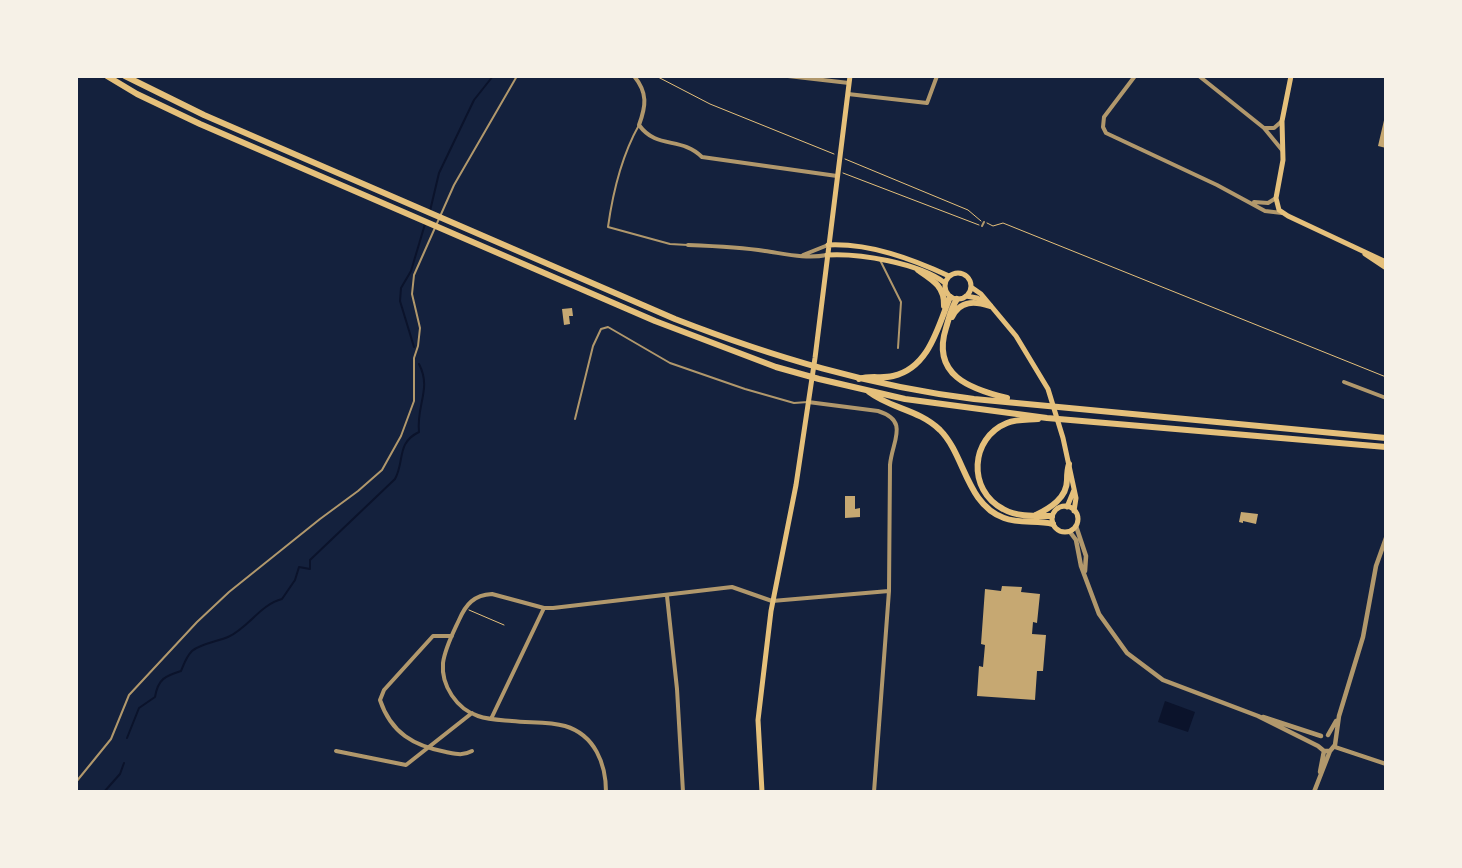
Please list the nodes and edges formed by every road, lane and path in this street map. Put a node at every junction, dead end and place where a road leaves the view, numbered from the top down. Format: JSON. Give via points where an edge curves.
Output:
{"nodes":[{"id":1,"x":107,"y":76,"type":"edge"},
{"id":2,"x":125,"y":76,"type":"edge"},
{"id":3,"x":517,"y":76,"type":"edge"},
{"id":4,"x":634,"y":76,"type":"edge"},
{"id":5,"x":656,"y":76,"type":"edge"},
{"id":6,"x":788,"y":76,"type":"edge"},
{"id":7,"x":850,"y":76,"type":"edge"},
{"id":8,"x":936,"y":76,"type":"edge"},
{"id":9,"x":1135,"y":76,"type":"edge"},
{"id":10,"x":1199,"y":76,"type":"edge"},
{"id":11,"x":1291,"y":76,"type":"edge"},
{"id":12,"x":849,"y":83,"type":"junction"},
{"id":13,"x":848,"y":94,"type":"junction"},
{"id":14,"x":1282,"y":121,"type":"junction"},
{"id":15,"x":639,"y":125,"type":"junction"},
{"id":16,"x":1264,"y":128,"type":"junction"},
{"id":17,"x":1284,"y":152,"type":"junction"},
{"id":18,"x":836,"y":155,"type":"dead end"},
{"id":19,"x":844,"y":158,"type":"dead end"},
{"id":20,"x":838,"y":171,"type":"junction"},
{"id":21,"x":1276,"y":198,"type":"junction"},
{"id":22,"x":1249,"y":201,"type":"junction"},
{"id":23,"x":1284,"y":214,"type":"junction"},
{"id":24,"x":984,"y":222,"type":"junction"},
{"id":25,"x":982,"y":226,"type":"joint"},
{"id":26,"x":688,"y":244,"type":"joint"},
{"id":27,"x":828,"y":245,"type":"junction"},
{"id":28,"x":1358,"y":250,"type":"junction"},
{"id":29,"x":801,"y":256,"type":"junction"},
{"id":30,"x":827,"y":256,"type":"junction"},
{"id":31,"x":880,"y":260,"type":"junction"},
{"id":32,"x":1386,"y":262,"type":"edge"},
{"id":33,"x":1386,"y":268,"type":"edge"},
{"id":34,"x":918,"y":270,"type":"junction"},
{"id":35,"x":949,"y":276,"type":"junction"},
{"id":36,"x":945,"y":283,"type":"junction"},
{"id":37,"x":971,"y":287,"type":"junction"},
{"id":38,"x":966,"y":296,"type":"junction"},
{"id":39,"x":950,"y":297,"type":"junction"},
{"id":40,"x":957,"y":299,"type":"junction"},
{"id":41,"x":990,"y":306,"type":"junction"},
{"id":42,"x":943,"y":314,"type":"junction"},
{"id":43,"x":947,"y":327,"type":"junction"},
{"id":44,"x":898,"y":348,"type":"dead end"},
{"id":45,"x":1386,"y":377,"type":"edge"},
{"id":46,"x":858,"y":379,"type":"junction"},
{"id":47,"x":1344,"y":382,"type":"dead end"},
{"id":48,"x":868,"y":391,"type":"junction"},
{"id":49,"x":1386,"y":398,"type":"edge"},
{"id":50,"x":808,"y":402,"type":"junction"},
{"id":51,"x":1022,"y":402,"type":"junction"},
{"id":52,"x":1047,"y":418,"type":"junction"},
{"id":53,"x":575,"y":419,"type":"dead end"},
{"id":54,"x":1386,"y":438,"type":"edge"},
{"id":55,"x":1386,"y":447,"type":"edge"},
{"id":56,"x":1069,"y":464,"type":"junction"},
{"id":57,"x":1074,"y":489,"type":"junction"},
{"id":58,"x":1066,"y":506,"type":"junction"},
{"id":59,"x":1074,"y":510,"type":"junction"},
{"id":60,"x":1034,"y":516,"type":"junction"},
{"id":61,"x":1052,"y":516,"type":"junction"},
{"id":62,"x":1053,"y":524,"type":"junction"},
{"id":63,"x":1076,"y":526,"type":"junction"},
{"id":64,"x":1070,"y":532,"type":"junction"},
{"id":65,"x":1386,"y":538,"type":"edge"},
{"id":66,"x":1086,"y":572,"type":"junction"},
{"id":67,"x":889,"y":591,"type":"junction"},
{"id":68,"x":667,"y":596,"type":"junction"},
{"id":69,"x":772,"y":601,"type":"junction"},
{"id":70,"x":544,"y":608,"type":"junction"},
{"id":71,"x":466,"y":609,"type":"junction"},
{"id":72,"x":504,"y":625,"type":"dead end"},
{"id":73,"x":452,"y":636,"type":"junction"},
{"id":74,"x":472,"y":713,"type":"junction"},
{"id":75,"x":1258,"y":716,"type":"junction"},
{"id":76,"x":1339,"y":716,"type":"junction"},
{"id":77,"x":491,"y":718,"type":"junction"},
{"id":78,"x":1328,"y":735,"type":"junction"},
{"id":79,"x":1321,"y":736,"type":"junction"},
{"id":80,"x":1335,"y":740,"type":"junction"},
{"id":81,"x":1318,"y":746,"type":"junction"},
{"id":82,"x":1335,"y":747,"type":"junction"},
{"id":83,"x":427,"y":749,"type":"junction"},
{"id":84,"x":336,"y":751,"type":"dead end"},
{"id":85,"x":472,"y":751,"type":"dead end"},
{"id":86,"x":1330,"y":751,"type":"junction"},
{"id":87,"x":1324,"y":752,"type":"junction"},
{"id":88,"x":1386,"y":764,"type":"edge"},
{"id":89,"x":1319,"y":776,"type":"junction"},
{"id":90,"x":76,"y":782,"type":"edge"},
{"id":91,"x":606,"y":792,"type":"edge"},
{"id":92,"x":683,"y":792,"type":"edge"},
{"id":93,"x":762,"y":792,"type":"edge"},
{"id":94,"x":874,"y":792,"type":"edge"},
{"id":95,"x":1314,"y":792,"type":"edge"}],
"edges":[{"from":1,"to":48,"type":"highway","via":[[200,124],[709,343],[784,369]]},
{"from":2,"to":46,"type":"highway","via":[[204,115],[675,319],[733,342]]},
{"from":3,"to":90,"type":"lane","via":[[454,185],[414,276],[412,294],[420,328],[414,358],[414,401],[401,436],[382,470],[229,592],[197,622],[129,695],[111,739]]},
{"from":4,"to":15,"type":"street","via":[[645,96]]},
{"from":5,"to":18,"type":"path","via":[[710,104]]},
{"from":6,"to":12,"type":"street"},
{"from":7,"to":12,"type":"main road"},
{"from":8,"to":13,"type":"street","via":[[926,103]]},
{"from":9,"to":22,"type":"street","via":[[1104,117],[1105,131],[1111,137]]},
{"from":10,"to":16,"type":"street"},
{"from":11,"to":14,"type":"main road"},
{"from":12,"to":13,"type":"main road"},
{"from":13,"to":20,"type":"main road"},
{"from":14,"to":16,"type":"street","via":[[1274,128]]},
{"from":14,"to":17,"type":"main road"},
{"from":15,"to":20,"type":"street","via":[[653,139],[693,148],[702,157]]},
{"from":15,"to":26,"type":"lane","via":[[615,184],[608,227],[670,244]]},
{"from":16,"to":17,"type":"street"},
{"from":17,"to":21,"type":"main road"},
{"from":19,"to":24,"type":"path","via":[[968,210],[977,220]]},
{"from":20,"to":25,"type":"path"},
{"from":20,"to":27,"type":"main road"},
{"from":21,"to":22,"type":"street","via":[[1266,204]]},
{"from":21,"to":23,"type":"main road","via":[[1277,206]]},
{"from":22,"to":23,"type":"street","via":[[1265,211]]},
{"from":23,"to":28,"type":"main road"},
{"from":24,"to":25,"type":"lane"},
{"from":24,"to":45,"type":"path","via":[[993,226],[1003,223]]},
{"from":26,"to":29,"type":"street"},
{"from":27,"to":29,"type":"street"},
{"from":27,"to":30,"type":"main road"},
{"from":27,"to":35,"type":"main road","via":[[902,256]]},
{"from":28,"to":32,"type":"main road"},
{"from":28,"to":33,"type":"main road"},
{"from":29,"to":30,"type":"street"},
{"from":30,"to":31,"type":"main road","via":[[838,254]]},
{"from":30,"to":50,"type":"main road"},
{"from":31,"to":34,"type":"main road"},
{"from":31,"to":44,"type":"lane","via":[[900,302]]},
{"from":34,"to":36,"type":"main road"},
{"from":34,"to":42,"type":"highway","via":[[941,289]]},
{"from":35,"to":36,"type":"main road"},
{"from":35,"to":37,"type":"main road","via":[[964,275]]},
{"from":36,"to":39,"type":"main road"},
{"from":37,"to":38,"type":"main road"},
{"from":37,"to":41,"type":"main road"},
{"from":38,"to":40,"type":"main road"},
{"from":38,"to":41,"type":"main road"},
{"from":39,"to":40,"type":"main road"},
{"from":39,"to":42,"type":"highway"},
{"from":40,"to":43,"type":"highway"},
{"from":41,"to":43,"type":"highway","via":[[980,303],[962,305],[954,311]]},
{"from":41,"to":56,"type":"main road","via":[[1016,336],[1048,389]]},
{"from":42,"to":46,"type":"highway","via":[[928,350],[914,366],[895,376]]},
{"from":43,"to":51,"type":"highway","via":[[942,352],[957,378],[975,389]]},
{"from":46,"to":51,"type":"highway","via":[[944,395]]},
{"from":47,"to":49,"type":"street"},
{"from":48,"to":52,"type":"highway"},
{"from":48,"to":62,"type":"highway","via":[[879,399],[918,413],[941,431],[976,493],[995,514],[1010,520]]},
{"from":50,"to":53,"type":"lane","via":[[794,404],[702,375],[670,363],[608,327],[600,329],[593,346]]},
{"from":50,"to":67,"type":"street","via":[[878,411],[887,414],[897,425],[890,465]]},
{"from":50,"to":69,"type":"main road","via":[[796,485]]},
{"from":51,"to":54,"type":"highway"},
{"from":52,"to":55,"type":"highway"},
{"from":52,"to":60,"type":"highway","via":[[1016,421],[996,429],[982,446],[977,463],[981,487],[991,500],[1011,513]]},
{"from":56,"to":57,"type":"main road"},
{"from":56,"to":60,"type":"highway","via":[[1067,481],[1060,497],[1053,506]]},
{"from":57,"to":58,"type":"main road"},
{"from":57,"to":59,"type":"main road"},
{"from":58,"to":59,"type":"main road"},
{"from":58,"to":61,"type":"main road"},
{"from":59,"to":63,"type":"main road","via":[[1078,519]]},
{"from":60,"to":61,"type":"highway"},
{"from":61,"to":62,"type":"main road"},
{"from":62,"to":64,"type":"main road","via":[[1061,532]]},
{"from":63,"to":64,"type":"main road"},
{"from":63,"to":66,"type":"street","via":[[1086,556]]},
{"from":64,"to":66,"type":"street","via":[[1076,540],[1081,566]]},
{"from":65,"to":76,"type":"street","via":[[1376,566],[1363,637]]},
{"from":66,"to":75,"type":"street","via":[[1099,614],[1127,653],[1163,680]]},
{"from":67,"to":69,"type":"street"},
{"from":67,"to":94,"type":"street"},
{"from":68,"to":69,"type":"street","via":[[732,587]]},
{"from":68,"to":70,"type":"street"},
{"from":68,"to":92,"type":"street"},
{"from":69,"to":93,"type":"main road","via":[[758,720]]},
{"from":70,"to":71,"type":"street","via":[[492,594],[476,598]]},
{"from":70,"to":77,"type":"street"},
{"from":71,"to":72,"type":"path"},
{"from":71,"to":73,"type":"street"},
{"from":73,"to":74,"type":"street","via":[[443,662],[445,682],[454,698]]},
{"from":73,"to":83,"type":"street","via":[[433,636],[380,697],[386,715],[398,732]]},
{"from":74,"to":77,"type":"street"},
{"from":74,"to":83,"type":"street"},
{"from":75,"to":79,"type":"street"},
{"from":75,"to":81,"type":"street"},
{"from":76,"to":78,"type":"street"},
{"from":76,"to":80,"type":"street"},
{"from":77,"to":91,"type":"street","via":[[561,725],[579,732],[603,761]]},
{"from":78,"to":79,"type":"street"},
{"from":78,"to":80,"type":"street"},
{"from":79,"to":81,"type":"street"},
{"from":80,"to":82,"type":"street"},
{"from":81,"to":87,"type":"street"},
{"from":82,"to":86,"type":"street"},
{"from":82,"to":88,"type":"street"},
{"from":83,"to":84,"type":"street","via":[[406,765]]},
{"from":83,"to":85,"type":"street","via":[[466,755]]},
{"from":86,"to":87,"type":"street"},
{"from":86,"to":89,"type":"street"},
{"from":87,"to":89,"type":"street"},
{"from":89,"to":95,"type":"street"}]}
